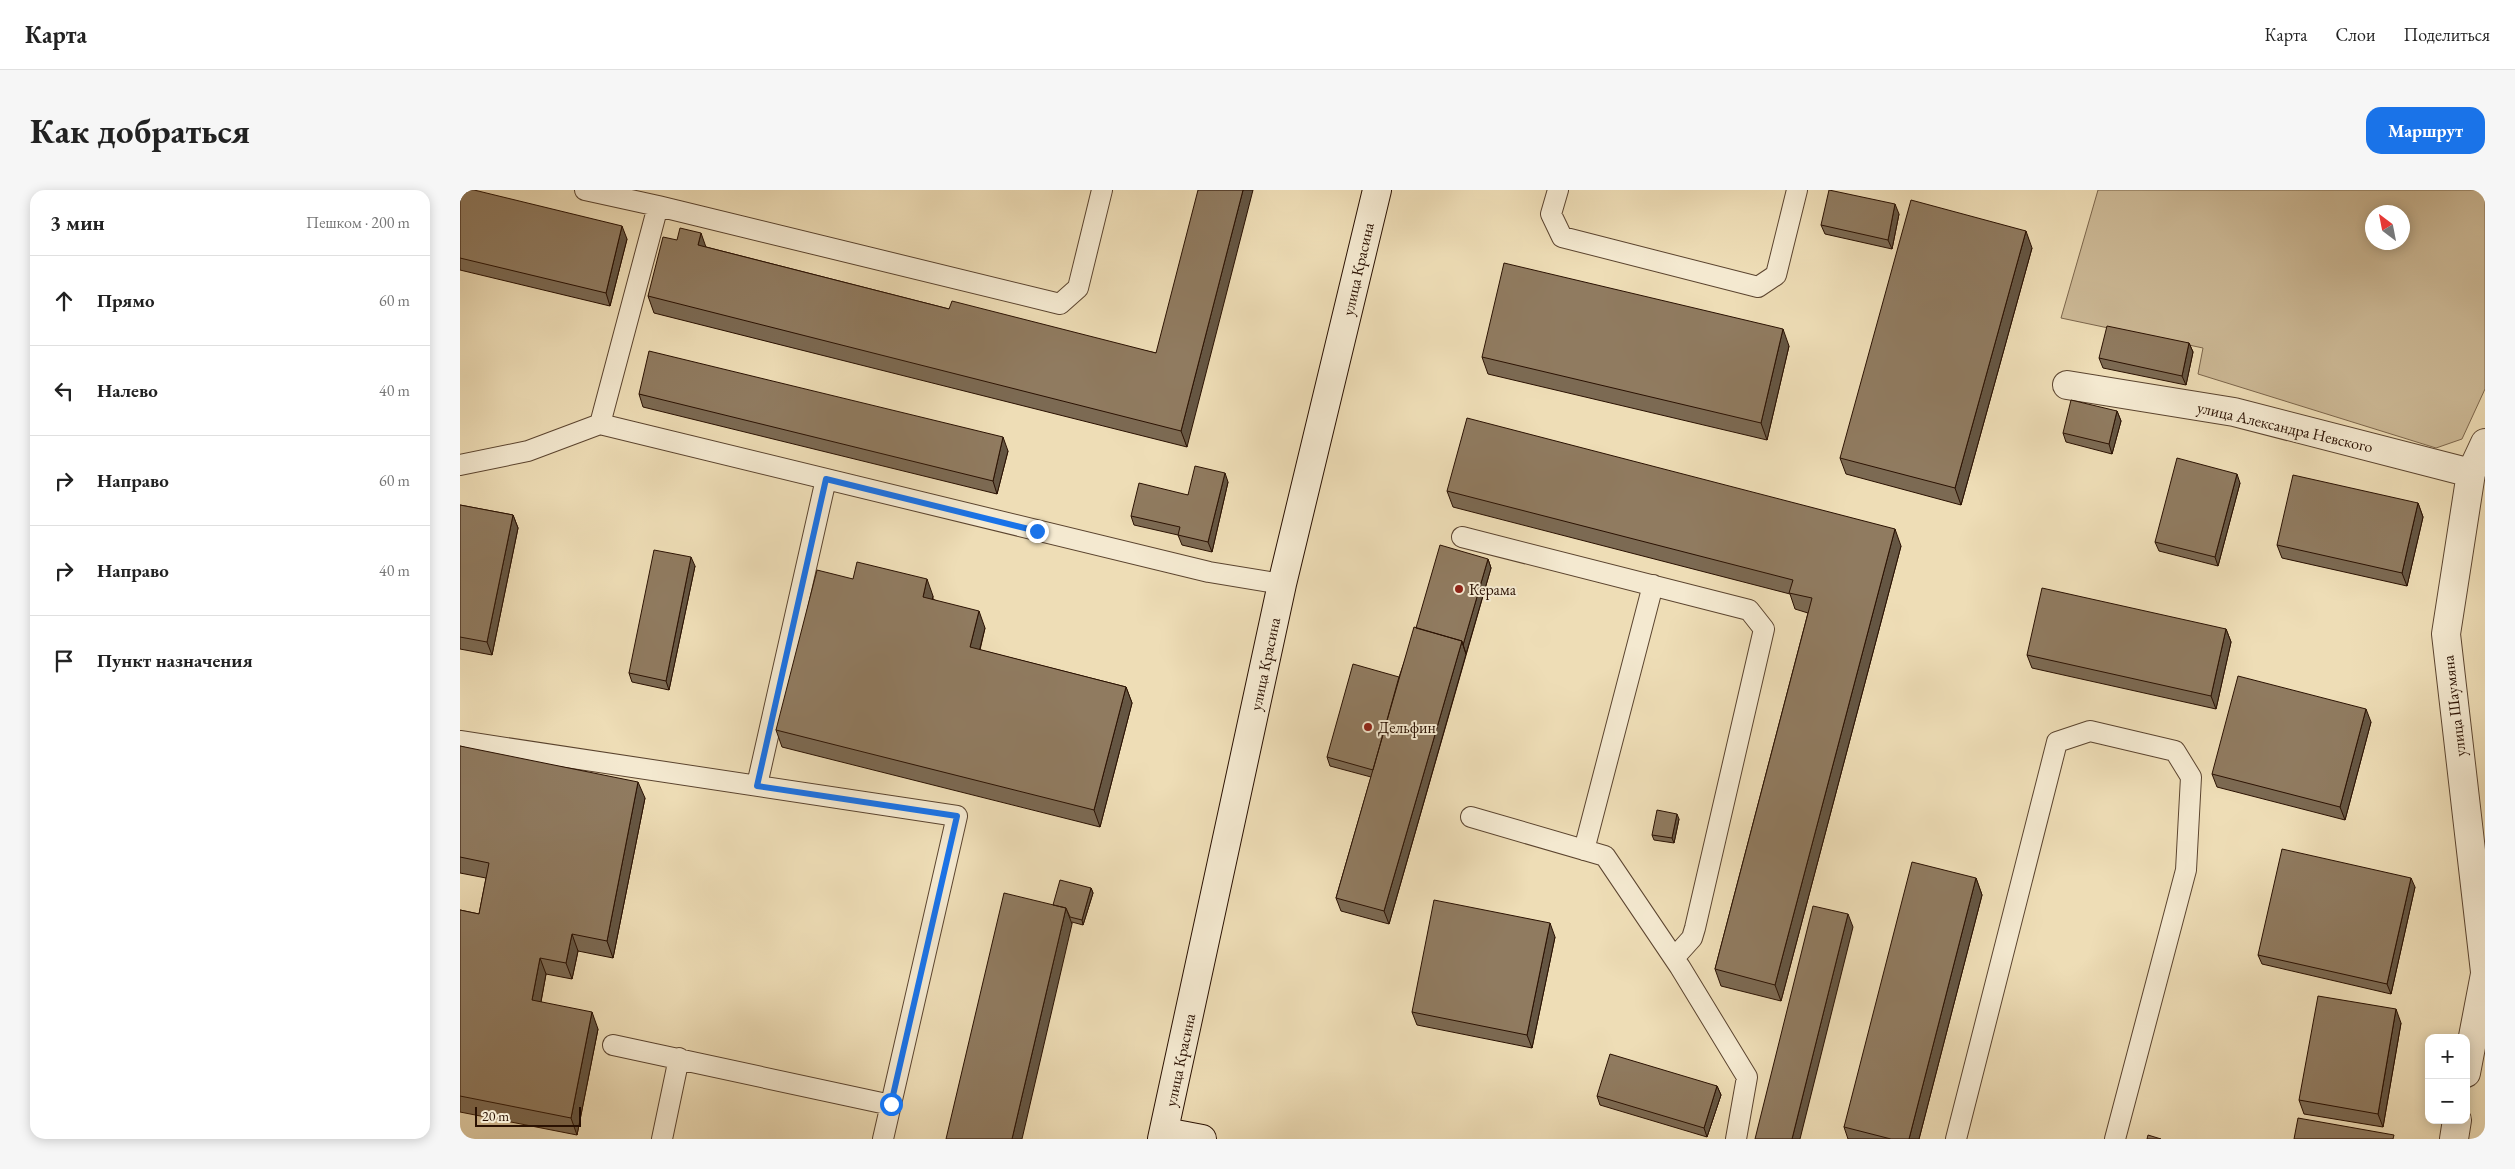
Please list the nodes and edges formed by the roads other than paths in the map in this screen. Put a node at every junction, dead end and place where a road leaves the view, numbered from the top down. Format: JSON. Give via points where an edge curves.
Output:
{"nodes":[{"id":1,"x":585,"y":190,"type":"edge"},
{"id":2,"x":1102,"y":190,"type":"edge"},
{"id":3,"x":1377,"y":190,"type":"edge"},
{"id":4,"x":1558,"y":190,"type":"edge"},
{"id":5,"x":1797,"y":190,"type":"edge"},
{"id":6,"x":658,"y":206,"type":"junction"},
{"id":7,"x":2067,"y":385,"type":"dead end"},
{"id":8,"x":600,"y":424,"type":"junction"},
{"id":9,"x":2485,"y":443,"type":"edge"},
{"id":10,"x":460,"y":464,"type":"edge"},
{"id":11,"x":2471,"y":473,"type":"junction"},
{"id":12,"x":826,"y":479,"type":"junction"},
{"id":13,"x":1462,"y":537,"type":"dead end"},
{"id":14,"x":1282,"y":584,"type":"junction"},
{"id":15,"x":1653,"y":585,"type":"junction"},
{"id":16,"x":460,"y":741,"type":"edge"},
{"id":17,"x":757,"y":786,"type":"junction"},
{"id":18,"x":1470,"y":817,"type":"dead end"},
{"id":19,"x":1584,"y":850,"type":"junction"},
{"id":20,"x":1674,"y":958,"type":"junction"},
{"id":21,"x":2485,"y":973,"type":"edge"},
{"id":22,"x":613,"y":1044,"type":"dead end"},
{"id":23,"x":2470,"y":1052,"type":"edge"},
{"id":24,"x":679,"y":1058,"type":"junction"},
{"id":25,"x":891,"y":1104,"type":"junction"},
{"id":26,"x":2456,"y":1124,"type":"edge"},
{"id":27,"x":1163,"y":1135,"type":"edge"},
{"id":28,"x":662,"y":1139,"type":"edge"},
{"id":29,"x":883,"y":1139,"type":"edge"},
{"id":30,"x":1202,"y":1139,"type":"edge"},
{"id":31,"x":1736,"y":1139,"type":"edge"},
{"id":32,"x":1956,"y":1139,"type":"edge"},
{"id":33,"x":2115,"y":1139,"type":"edge"},
{"id":34,"x":2454,"y":1139,"type":"edge"}],
"edges":[{"from":1,"to":6,"type":"lane"},
{"from":2,"to":6,"type":"lane","via":[[1078,288],[1060,304]]},
{"from":3,"to":14,"type":"street","name":"улица Красина"},
{"from":4,"to":5,"type":"lane","via":[[1551,214],[1562,237],[1758,287],[1776,274]]},
{"from":6,"to":8,"type":"lane"},
{"from":7,"to":11,"type":"street","name":"улица Александра Невского","via":[[2234,412]]},
{"from":8,"to":10,"type":"lane","via":[[528,451]]},
{"from":8,"to":12,"type":"lane"},
{"from":9,"to":11,"type":"street","name":"улица Шаумяна"},
{"from":11,"to":21,"type":"street","name":"улица Шаумяна","via":[[2446,634]]},
{"from":12,"to":14,"type":"lane","via":[[1209,572]]},
{"from":12,"to":17,"type":"lane"},
{"from":13,"to":15,"type":"lane"},
{"from":14,"to":27,"type":"street","name":"улица Красина"},
{"from":15,"to":19,"type":"lane"},
{"from":15,"to":20,"type":"lane","via":[[1749,610],[1764,629],[1696,928],[1692,938]]},
{"from":16,"to":17,"type":"lane"},
{"from":17,"to":25,"type":"lane","via":[[957,816]]},
{"from":18,"to":19,"type":"lane"},
{"from":19,"to":20,"type":"lane","via":[[1605,856]]},
{"from":20,"to":31,"type":"lane","via":[[1747,1077]]},
{"from":21,"to":23,"type":"street","name":"улица Шаумяна"},
{"from":22,"to":24,"type":"lane"},
{"from":24,"to":25,"type":"lane"},
{"from":24,"to":28,"type":"lane"},
{"from":25,"to":29,"type":"lane"},
{"from":26,"to":34,"type":"street"},
{"from":27,"to":30,"type":"street"},
{"from":32,"to":33,"type":"lane","via":[[2056,742],[2090,731],[2175,751],[2191,777],[2186,870]]}]}
